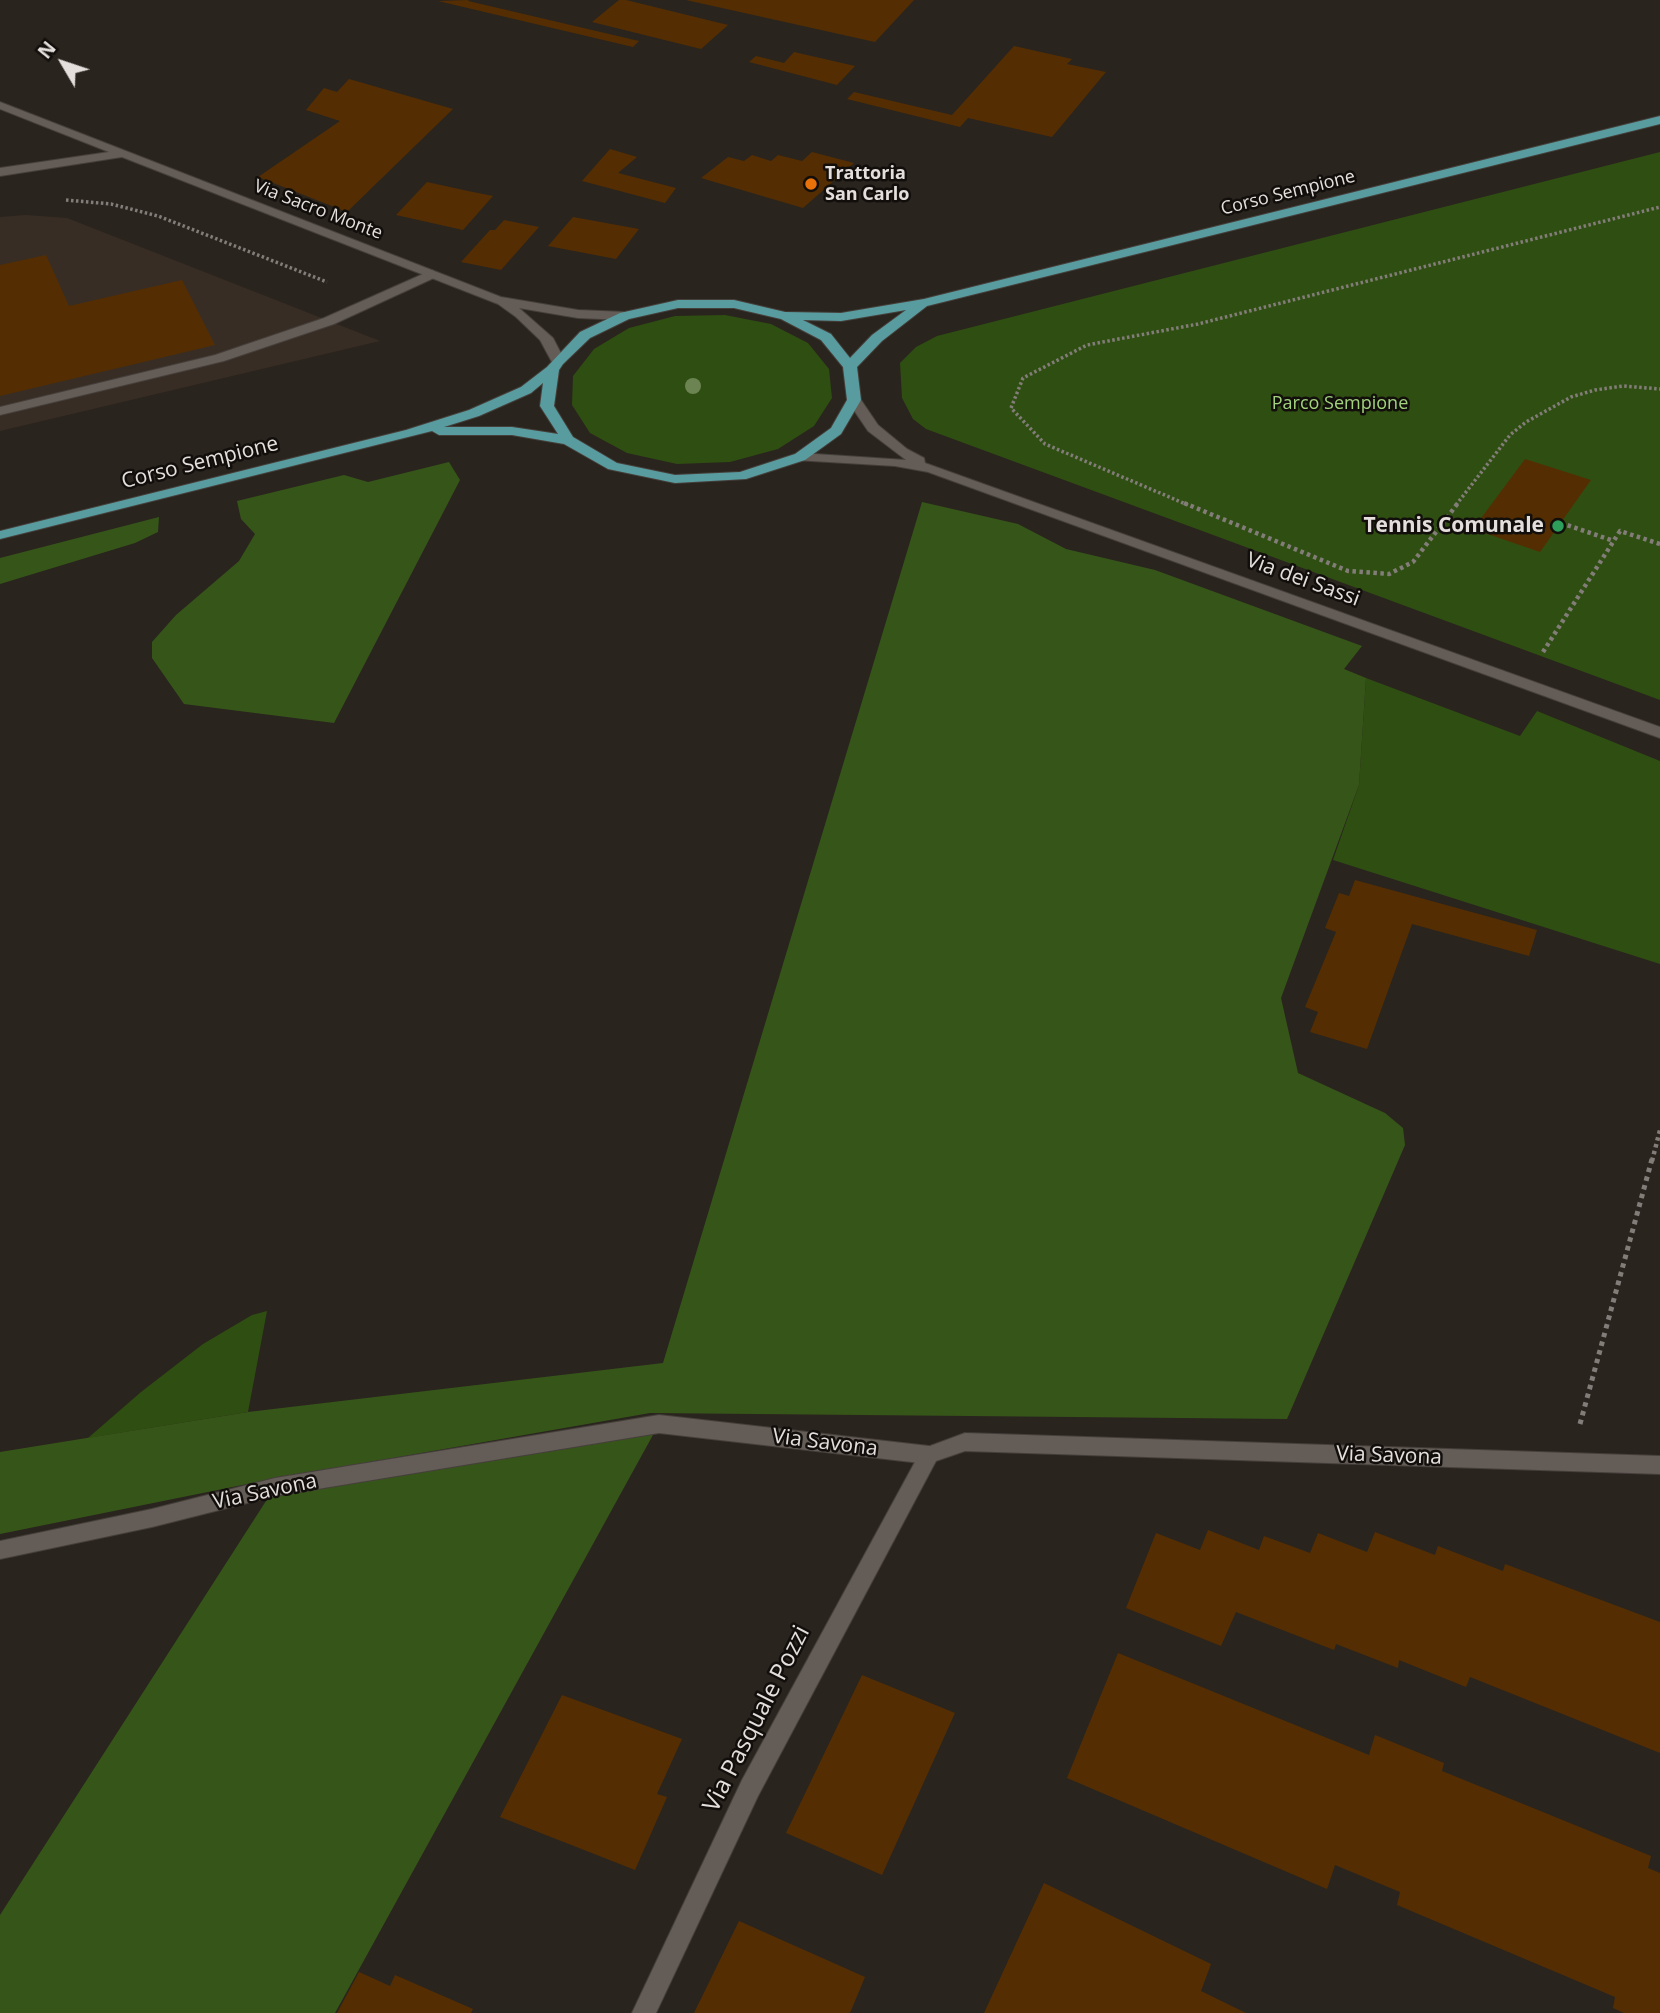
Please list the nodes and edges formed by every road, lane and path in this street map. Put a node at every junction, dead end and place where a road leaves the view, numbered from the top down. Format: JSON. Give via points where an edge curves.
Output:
{"nodes":[{"id":1,"x":0,"y":105,"type":"edge"},
{"id":2,"x":1660,"y":120,"type":"edge"},
{"id":3,"x":125,"y":153,"type":"junction"},
{"id":4,"x":0,"y":172,"type":"edge"},
{"id":5,"x":58,"y":199,"type":"dead end"},
{"id":6,"x":1660,"y":207,"type":"edge"},
{"id":7,"x":432,"y":274,"type":"junction"},
{"id":8,"x":498,"y":300,"type":"junction"},
{"id":9,"x":377,"y":301,"type":"junction"},
{"id":10,"x":924,"y":303,"type":"junction"},
{"id":11,"x":625,"y":316,"type":"junction"},
{"id":12,"x":785,"y":316,"type":"junction"},
{"id":13,"x":555,"y":365,"type":"junction"},
{"id":14,"x":850,"y":366,"type":"junction"},
{"id":15,"x":1660,"y":389,"type":"edge"},
{"id":16,"x":854,"y":400,"type":"junction"},
{"id":17,"x":0,"y":411,"type":"edge"},
{"id":18,"x":411,"y":433,"type":"junction"},
{"id":19,"x":568,"y":440,"type":"junction"},
{"id":20,"x":800,"y":457,"type":"junction"},
{"id":21,"x":931,"y":468,"type":"junction"},
{"id":22,"x":1561,"y":523,"type":"dead end"},
{"id":23,"x":0,"y":535,"type":"edge"},
{"id":24,"x":1614,"y":541,"type":"junction"},
{"id":25,"x":1660,"y":544,"type":"edge"},
{"id":26,"x":1538,"y":659,"type":"dead end"},
{"id":27,"x":1660,"y":733,"type":"edge"},
{"id":28,"x":1660,"y":1129,"type":"edge"},
{"id":29,"x":929,"y":1455,"type":"junction"},
{"id":30,"x":1569,"y":1461,"type":"junction"},
{"id":31,"x":1660,"y":1465,"type":"edge"},
{"id":32,"x":0,"y":1550,"type":"edge"},
{"id":33,"x":644,"y":2013,"type":"edge"}],
"edges":[{"from":1,"to":3,"type":"street","name":"Via Sacro Monte"},
{"from":2,"to":10,"type":"main road","name":"Corso Sempione"},
{"from":3,"to":4,"type":"street"},
{"from":3,"to":7,"type":"street","name":"Via Sacro Monte"},
{"from":5,"to":9,"type":"path","via":[[111,204],[158,216]]},
{"from":6,"to":15,"type":"path","via":[[1198,324],[1087,345],[1023,378],[1011,408],[1045,444],[1110,473],[1348,571],[1389,574],[1413,562],[1510,435],[1526,422],[1571,397],[1595,390],[1623,386]]},
{"from":7,"to":8,"type":"street","name":"Via Sacro Monte"},
{"from":7,"to":9,"type":"street"},
{"from":8,"to":11,"type":"street","name":"Via Sacro Monte"},
{"from":8,"to":13,"type":"street","name":"Via Sacro Monte","via":[[547,338]]},
{"from":9,"to":17,"type":"street","via":[[219,358]]},
{"from":10,"to":12,"type":"main road","name":"Corso Sempione","via":[[841,317]]},
{"from":10,"to":14,"type":"main road","via":[[877,338]]},
{"from":11,"to":12,"type":"main road","via":[[678,304],[734,304]]},
{"from":11,"to":13,"type":"main road","via":[[585,335]]},
{"from":12,"to":14,"type":"main road","via":[[826,337]]},
{"from":13,"to":18,"type":"main road","via":[[515,395]]},
{"from":13,"to":19,"type":"main road","via":[[547,406]]},
{"from":14,"to":16,"type":"main road"},
{"from":16,"to":20,"type":"main road","via":[[836,431]]},
{"from":16,"to":21,"type":"street","name":"Via dei Sassi","via":[[873,428]]},
{"from":18,"to":19,"type":"main road","via":[[512,431]]},
{"from":18,"to":23,"type":"main road","name":"Corso Sempione"},
{"from":19,"to":20,"type":"main road","via":[[613,467],[675,479],[741,476]]},
{"from":20,"to":21,"type":"street","name":"Via dei Sassi"},
{"from":21,"to":27,"type":"street","name":"Via dei Sassi"},
{"from":22,"to":24,"type":"path"},
{"from":24,"to":25,"type":"path","via":[[1619,531]]},
{"from":24,"to":26,"type":"path"},
{"from":28,"to":30,"type":"path"},
{"from":29,"to":30,"type":"street","name":"Via Savona","via":[[965,1442]]},
{"from":29,"to":32,"type":"street","name":"Via Savona","via":[[659,1423],[275,1487]]},
{"from":29,"to":33,"type":"street","name":"Via Pasquale Pozzi","via":[[750,1788]]},
{"from":30,"to":31,"type":"street","name":"Via Savona"}]}
